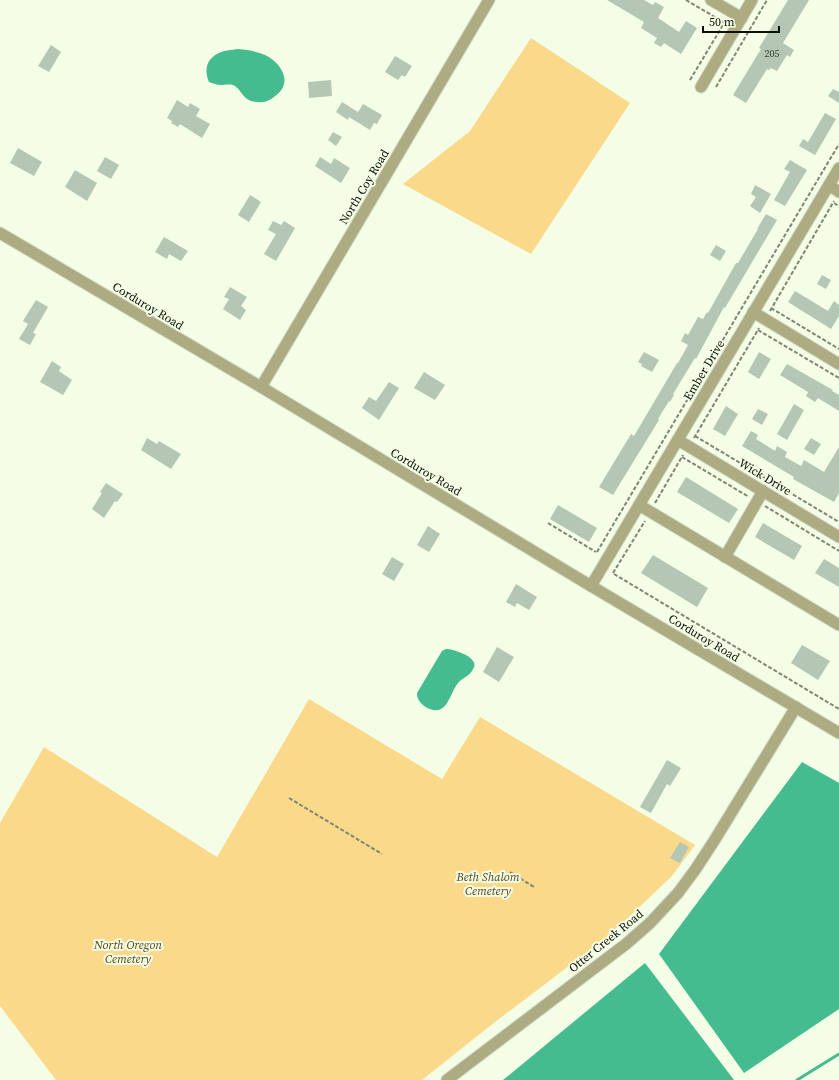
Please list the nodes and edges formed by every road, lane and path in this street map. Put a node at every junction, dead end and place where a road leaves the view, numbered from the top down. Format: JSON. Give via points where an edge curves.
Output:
{"nodes":[{"id":1,"x":489,"y":0,"type":"edge"},
{"id":2,"x":686,"y":0,"type":"edge"},
{"id":3,"x":711,"y":0,"type":"edge"},
{"id":4,"x":752,"y":0,"type":"edge"},
{"id":5,"x":767,"y":0,"type":"edge"},
{"id":6,"x":731,"y":12,"type":"junction"},
{"id":7,"x":742,"y":18,"type":"junction"},
{"id":8,"x":725,"y":23,"type":"junction"},
{"id":9,"x":690,"y":80,"type":"dead end"},
{"id":10,"x":701,"y":87,"type":"dead end"},
{"id":11,"x":716,"y":87,"type":"dead end"},
{"id":12,"x":839,"y":144,"type":"edge"},
{"id":13,"x":839,"y":168,"type":"edge"},
{"id":14,"x":829,"y":185,"type":"junction"},
{"id":15,"x":839,"y":192,"type":"edge"},
{"id":16,"x":834,"y":202,"type":"dead end"},
{"id":17,"x":0,"y":233,"type":"edge"},
{"id":18,"x":750,"y":294,"type":"junction"},
{"id":19,"x":760,"y":301,"type":"junction"},
{"id":20,"x":771,"y":308,"type":"junction"},
{"id":21,"x":753,"y":312,"type":"junction"},
{"id":22,"x":765,"y":319,"type":"junction"},
{"id":23,"x":758,"y":330,"type":"junction"},
{"id":24,"x":839,"y":349,"type":"edge"},
{"id":25,"x":839,"y":364,"type":"edge"},
{"id":26,"x":839,"y":378,"type":"edge"},
{"id":27,"x":261,"y":387,"type":"junction"},
{"id":28,"x":695,"y":436,"type":"junction"},
{"id":29,"x":678,"y":440,"type":"junction"},
{"id":30,"x":688,"y":446,"type":"junction"},
{"id":31,"x":682,"y":457,"type":"dead end"},
{"id":32,"x":763,"y":491,"type":"junction"},
{"id":33,"x":639,"y":505,"type":"junction"},
{"id":34,"x":839,"y":522,"type":"edge"},
{"id":35,"x":548,"y":523,"type":"dead end"},
{"id":36,"x":839,"y":536,"type":"edge"},
{"id":37,"x":597,"y":552,"type":"junction"},
{"id":38,"x":725,"y":556,"type":"junction"},
{"id":39,"x":605,"y":563,"type":"junction"},
{"id":40,"x":591,"y":586,"type":"junction"},
{"id":41,"x":839,"y":625,"type":"edge"},
{"id":42,"x":796,"y":707,"type":"junction"},
{"id":43,"x":839,"y":709,"type":"edge"},
{"id":44,"x":839,"y":733,"type":"edge"},
{"id":45,"x":289,"y":798,"type":"dead end"},
{"id":46,"x":382,"y":854,"type":"dead end"},
{"id":47,"x":510,"y":872,"type":"dead end"},
{"id":48,"x":534,"y":887,"type":"dead end"},
{"id":49,"x":447,"y":1080,"type":"edge"}],
"edges":[{"from":1,"to":27,"type":"street","name":"North Coy Road"},
{"from":2,"to":8,"type":"path"},
{"from":3,"to":6,"type":"street"},
{"from":4,"to":7,"type":"street"},
{"from":5,"to":11,"type":"path"},
{"from":6,"to":7,"type":"street"},
{"from":6,"to":8,"type":"path"},
{"from":7,"to":10,"type":"street"},
{"from":8,"to":9,"type":"path"},
{"from":12,"to":18,"type":"path"},
{"from":13,"to":14,"type":"street","name":"Ember Drive"},
{"from":14,"to":15,"type":"street"},
{"from":14,"to":19,"type":"street","name":"Ember Drive"},
{"from":16,"to":20,"type":"path"},
{"from":17,"to":27,"type":"street","name":"Corduroy Road"},
{"from":18,"to":19,"type":"path"},
{"from":18,"to":37,"type":"path"},
{"from":19,"to":20,"type":"path"},
{"from":19,"to":21,"type":"street","name":"Ember Drive"},
{"from":20,"to":22,"type":"path"},
{"from":20,"to":24,"type":"path"},
{"from":21,"to":22,"type":"street"},
{"from":21,"to":29,"type":"street","name":"Ember Drive"},
{"from":22,"to":23,"type":"path"},
{"from":22,"to":25,"type":"street"},
{"from":23,"to":26,"type":"path"},
{"from":23,"to":28,"type":"path"},
{"from":27,"to":40,"type":"street","name":"Corduroy Road"},
{"from":28,"to":30,"type":"path"},
{"from":28,"to":34,"type":"path"},
{"from":29,"to":30,"type":"street","name":"Wick Drive"},
{"from":29,"to":33,"type":"street","name":"Ember Drive"},
{"from":30,"to":31,"type":"path"},
{"from":30,"to":32,"type":"street","name":"Wick Drive"},
{"from":32,"to":36,"type":"street","name":"Wick Drive"},
{"from":32,"to":38,"type":"street"},
{"from":33,"to":38,"type":"street"},
{"from":33,"to":39,"type":"street","name":"Ember Drive"},
{"from":35,"to":37,"type":"path"},
{"from":37,"to":39,"type":"path"},
{"from":38,"to":41,"type":"street"},
{"from":39,"to":40,"type":"street","name":"Ember Drive"},
{"from":39,"to":43,"type":"path"},
{"from":40,"to":42,"type":"street","name":"Corduroy Road"},
{"from":42,"to":44,"type":"street","name":"Corduroy Road"},
{"from":42,"to":49,"type":"street","name":"Otter Creek Road","via":[[714,841],[678,893],[626,944]]},
{"from":45,"to":46,"type":"path"},
{"from":47,"to":48,"type":"path"}]}
